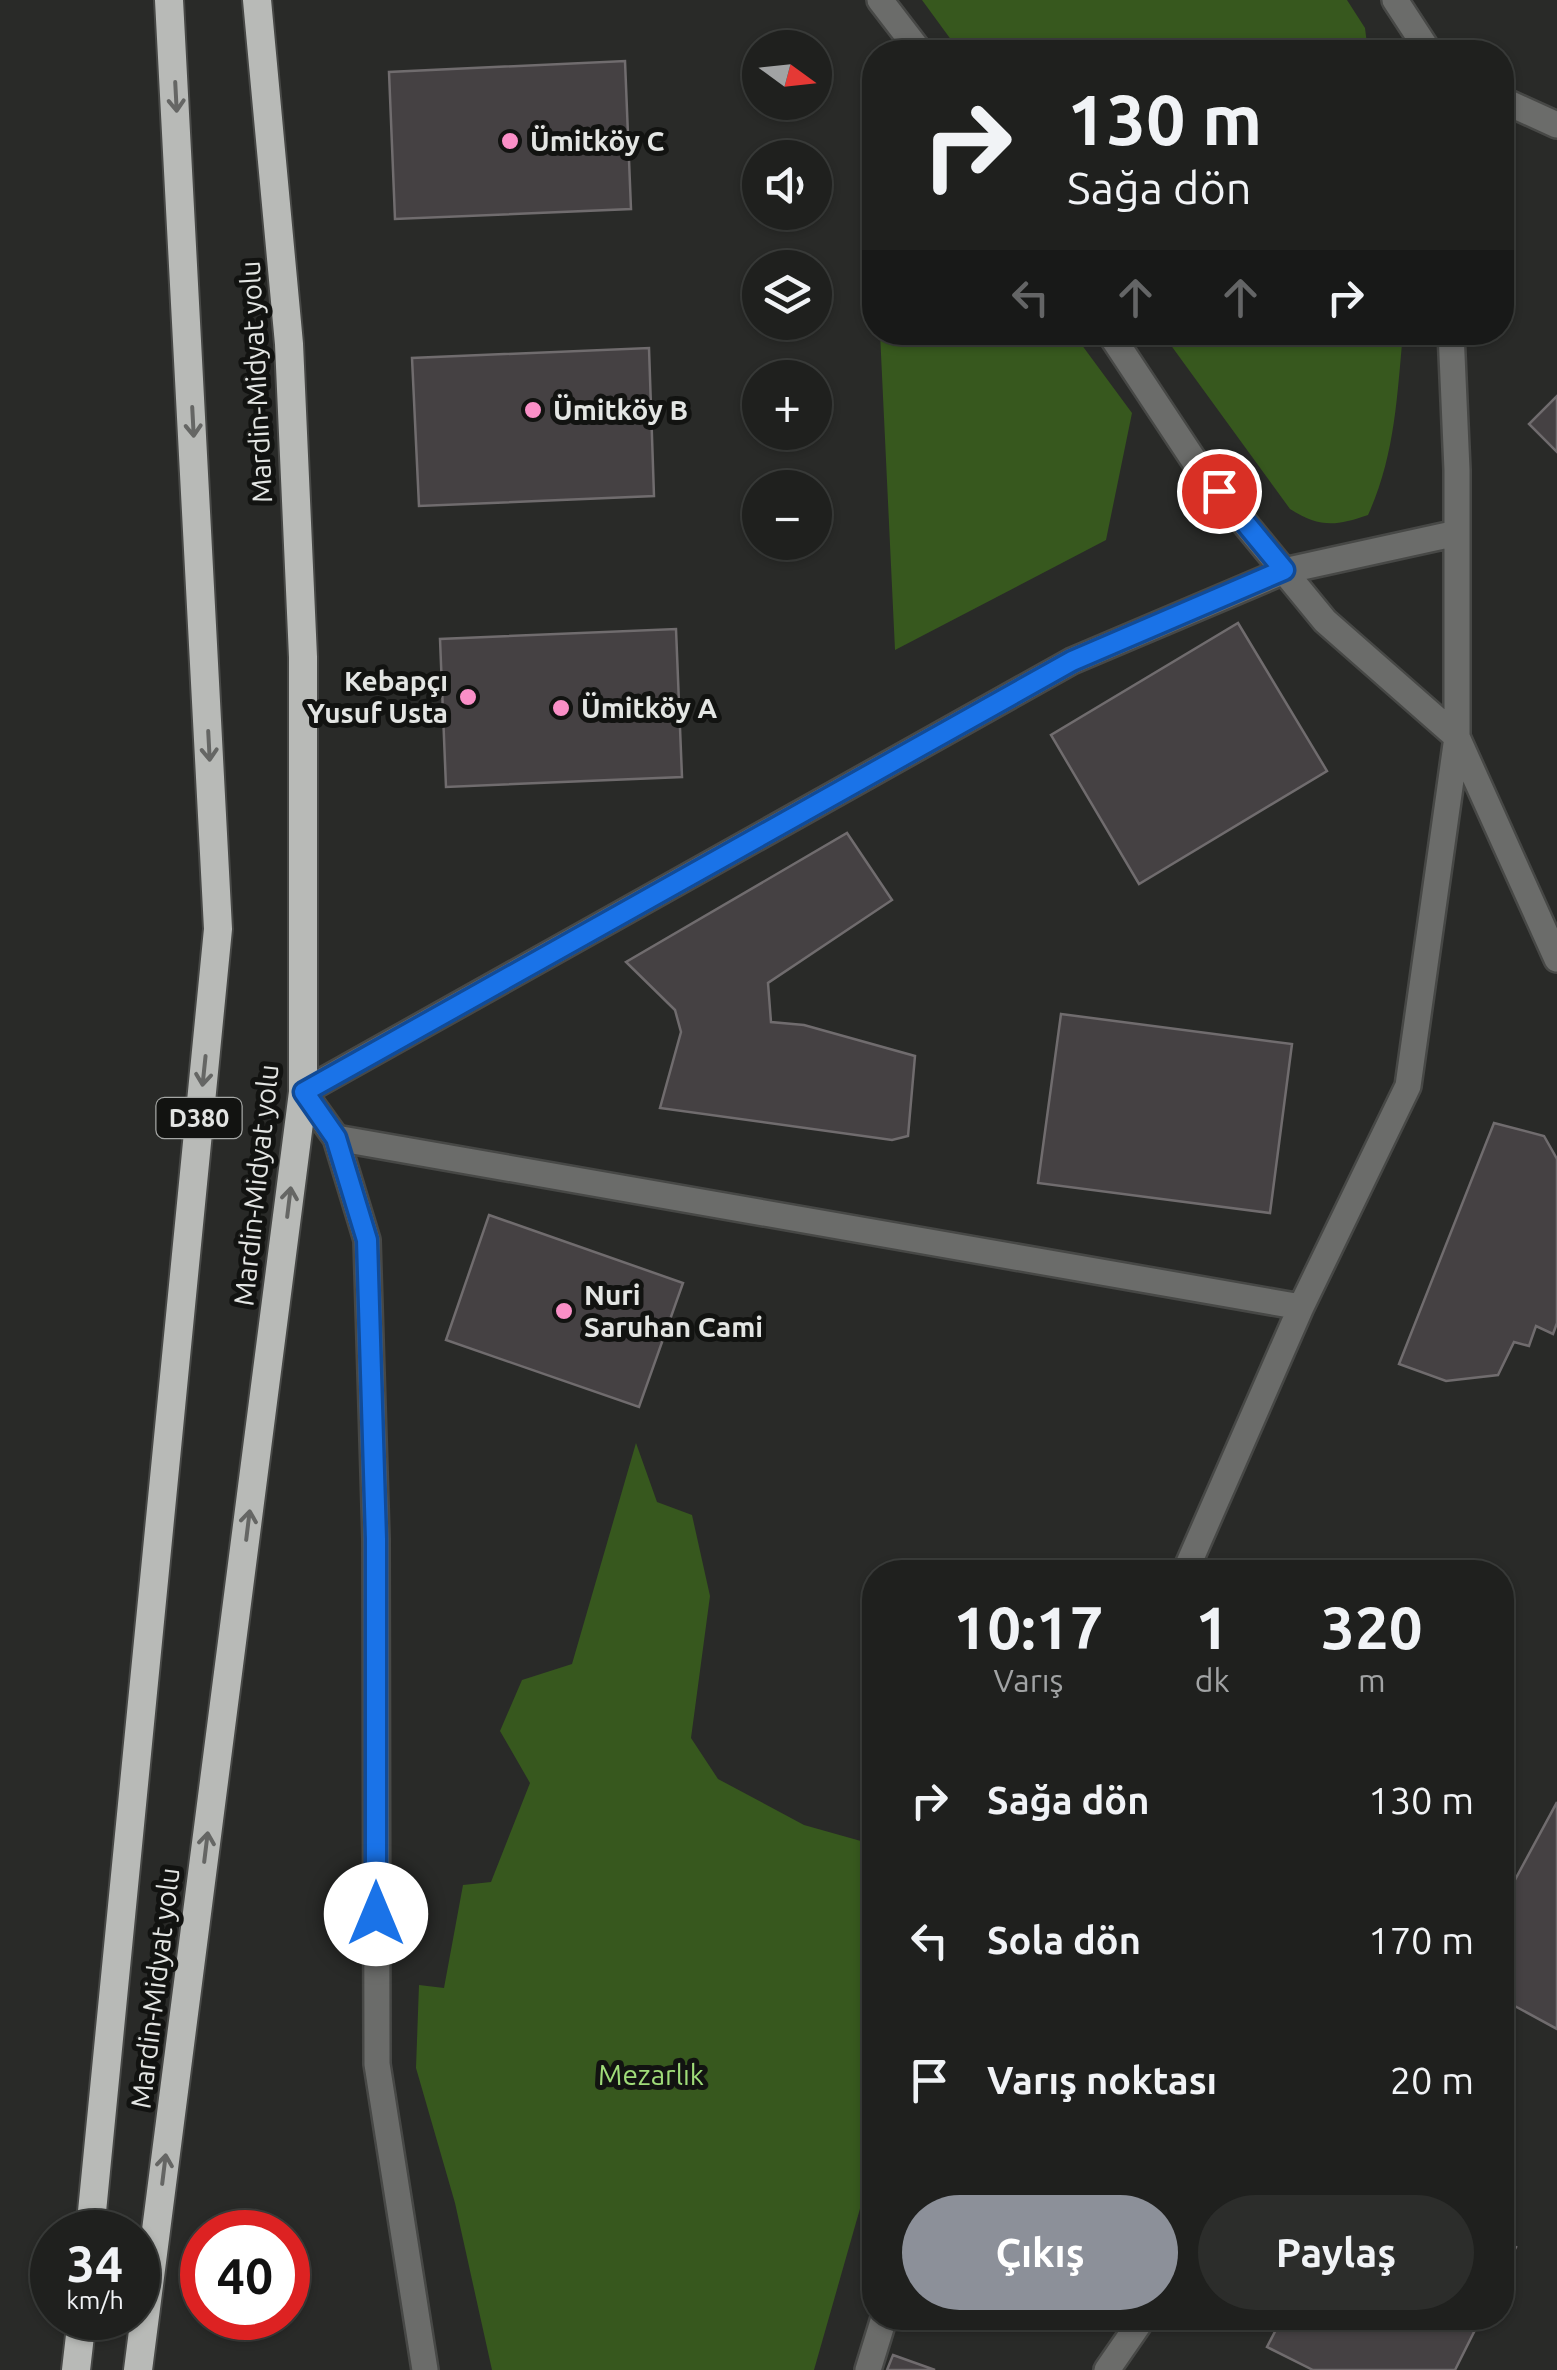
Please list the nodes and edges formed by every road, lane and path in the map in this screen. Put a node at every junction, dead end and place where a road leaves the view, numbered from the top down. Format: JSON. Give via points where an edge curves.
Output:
{"nodes":[{"id":1,"x":170,"y":0,"type":"edge"},
{"id":2,"x":257,"y":0,"type":"edge"},
{"id":3,"x":880,"y":0,"type":"edge"},
{"id":4,"x":1394,"y":0,"type":"edge"},
{"id":5,"x":911,"y":40,"type":"edge"},
{"id":6,"x":1421,"y":40,"type":"edge"},
{"id":7,"x":1514,"y":105,"type":"edge"},
{"id":8,"x":1557,"y":125,"type":"edge"},
{"id":9,"x":1118,"y":345,"type":"edge"},
{"id":10,"x":1451,"y":345,"type":"edge"},
{"id":11,"x":1458,"y":533,"type":"junction"},
{"id":12,"x":1284,"y":570,"type":"junction"},
{"id":13,"x":1457,"y":737,"type":"junction"},
{"id":14,"x":1557,"y":959,"type":"edge"},
{"id":15,"x":304,"y":1092,"type":"junction"},
{"id":16,"x":336,"y":1138,"type":"junction"},
{"id":17,"x":1301,"y":1306,"type":"junction"},
{"id":18,"x":1190,"y":1560,"type":"edge"},
{"id":19,"x":92,"y":2210,"type":"edge"},
{"id":20,"x":880,"y":2330,"type":"edge"},
{"id":21,"x":1135,"y":2330,"type":"edge"},
{"id":22,"x":79,"y":2340,"type":"edge"},
{"id":23,"x":76,"y":2370,"type":"edge"},
{"id":24,"x":138,"y":2370,"type":"edge"},
{"id":25,"x":425,"y":2370,"type":"edge"},
{"id":26,"x":868,"y":2370,"type":"edge"},
{"id":27,"x":1107,"y":2370,"type":"edge"}],
"edges":[{"from":1,"to":19,"type":"highway","name":"Mardin-Midyat yolu","number":"D380","one_way":true,"via":[[218,929]]},
{"from":2,"to":15,"type":"highway","name":"Mardin-Midyat yolu","via":[[289,344],[302,637]]},
{"from":3,"to":5,"type":"street"},
{"from":4,"to":6,"type":"street"},
{"from":7,"to":8,"type":"street"},
{"from":9,"to":12,"type":"street","via":[[1198,465]]},
{"from":10,"to":11,"type":"street"},
{"from":11,"to":12,"type":"street"},
{"from":11,"to":13,"type":"street"},
{"from":12,"to":13,"type":"street","via":[[1325,621]]},
{"from":12,"to":15,"type":"street","via":[[1072,661]]},
{"from":13,"to":14,"type":"street"},
{"from":13,"to":17,"type":"street","via":[[1408,1086]]},
{"from":15,"to":16,"type":"street"},
{"from":24,"to":15,"type":"highway","name":"Mardin-Midyat yolu","one_way":true},
{"from":16,"to":17,"type":"street"},
{"from":16,"to":25,"type":"street","via":[[367,1240],[376,1539],[376,2064]]},
{"from":17,"to":18,"type":"street"},
{"from":20,"to":26,"type":"street"},
{"from":21,"to":27,"type":"street"},
{"from":22,"to":23,"type":"highway"}]}
